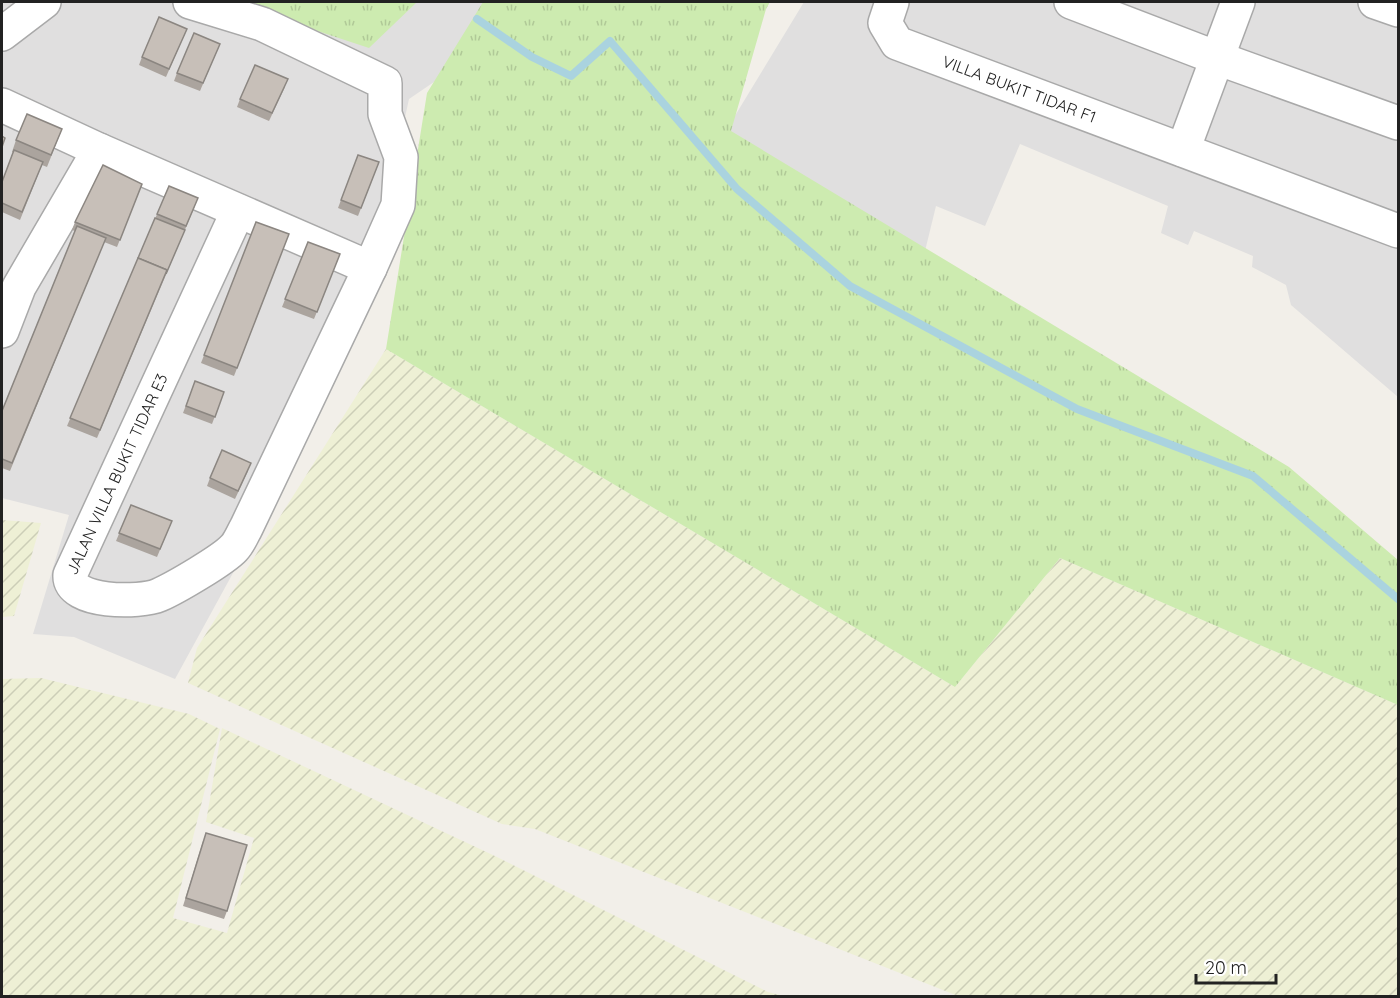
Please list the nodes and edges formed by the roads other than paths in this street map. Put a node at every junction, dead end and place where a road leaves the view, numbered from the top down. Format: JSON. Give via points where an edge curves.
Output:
{"nodes":[{"id":1,"x":44,"y":2,"type":"edge"},
{"id":2,"x":190,"y":2,"type":"edge"},
{"id":3,"x":892,"y":2,"type":"edge"},
{"id":4,"x":1071,"y":2,"type":"edge"},
{"id":5,"x":1238,"y":2,"type":"edge"},
{"id":6,"x":1375,"y":2,"type":"edge"},
{"id":7,"x":1398,"y":10,"type":"edge"},
{"id":8,"x":2,"y":34,"type":"edge"},
{"id":9,"x":1217,"y":58,"type":"junction"},
{"id":10,"x":2,"y":105,"type":"edge"},
{"id":11,"x":1398,"y":123,"type":"edge"},
{"id":12,"x":99,"y":150,"type":"junction"},
{"id":13,"x":1183,"y":150,"type":"junction"},
{"id":14,"x":238,"y":211,"type":"junction"},
{"id":15,"x":1398,"y":231,"type":"edge"},
{"id":16,"x":370,"y":268,"type":"junction"},
{"id":17,"x":10,"y":291,"type":"edge"},
{"id":18,"x":2,"y":331,"type":"edge"}],
"edges":[{"from":1,"to":8,"type":"street"},
{"from":2,"to":16,"type":"street","name":"JALAN VILLA BUKIT TIDAR E3","via":[[262,24],[385,83],[385,114],[401,157],[398,205]]},
{"from":3,"to":13,"type":"street","name":"VILLA BUKIT TIDAR F1","via":[[885,24],[897,43]]},
{"from":4,"to":9,"type":"street"},
{"from":5,"to":9,"type":"street"},
{"from":6,"to":7,"type":"street"},
{"from":9,"to":11,"type":"street"},
{"from":9,"to":13,"type":"street"},
{"from":10,"to":12,"type":"street"},
{"from":12,"to":14,"type":"street"},
{"from":12,"to":17,"type":"street"},
{"from":13,"to":15,"type":"street","name":"VILLA BUKIT TIDAR F1"},
{"from":14,"to":16,"type":"street"},
{"from":14,"to":16,"type":"street","name":"JALAN VILLA BUKIT TIDAR E3","via":[[70,575],[69,581],[84,594],[124,600],[158,596],[234,548]]},
{"from":17,"to":18,"type":"street"}]}
